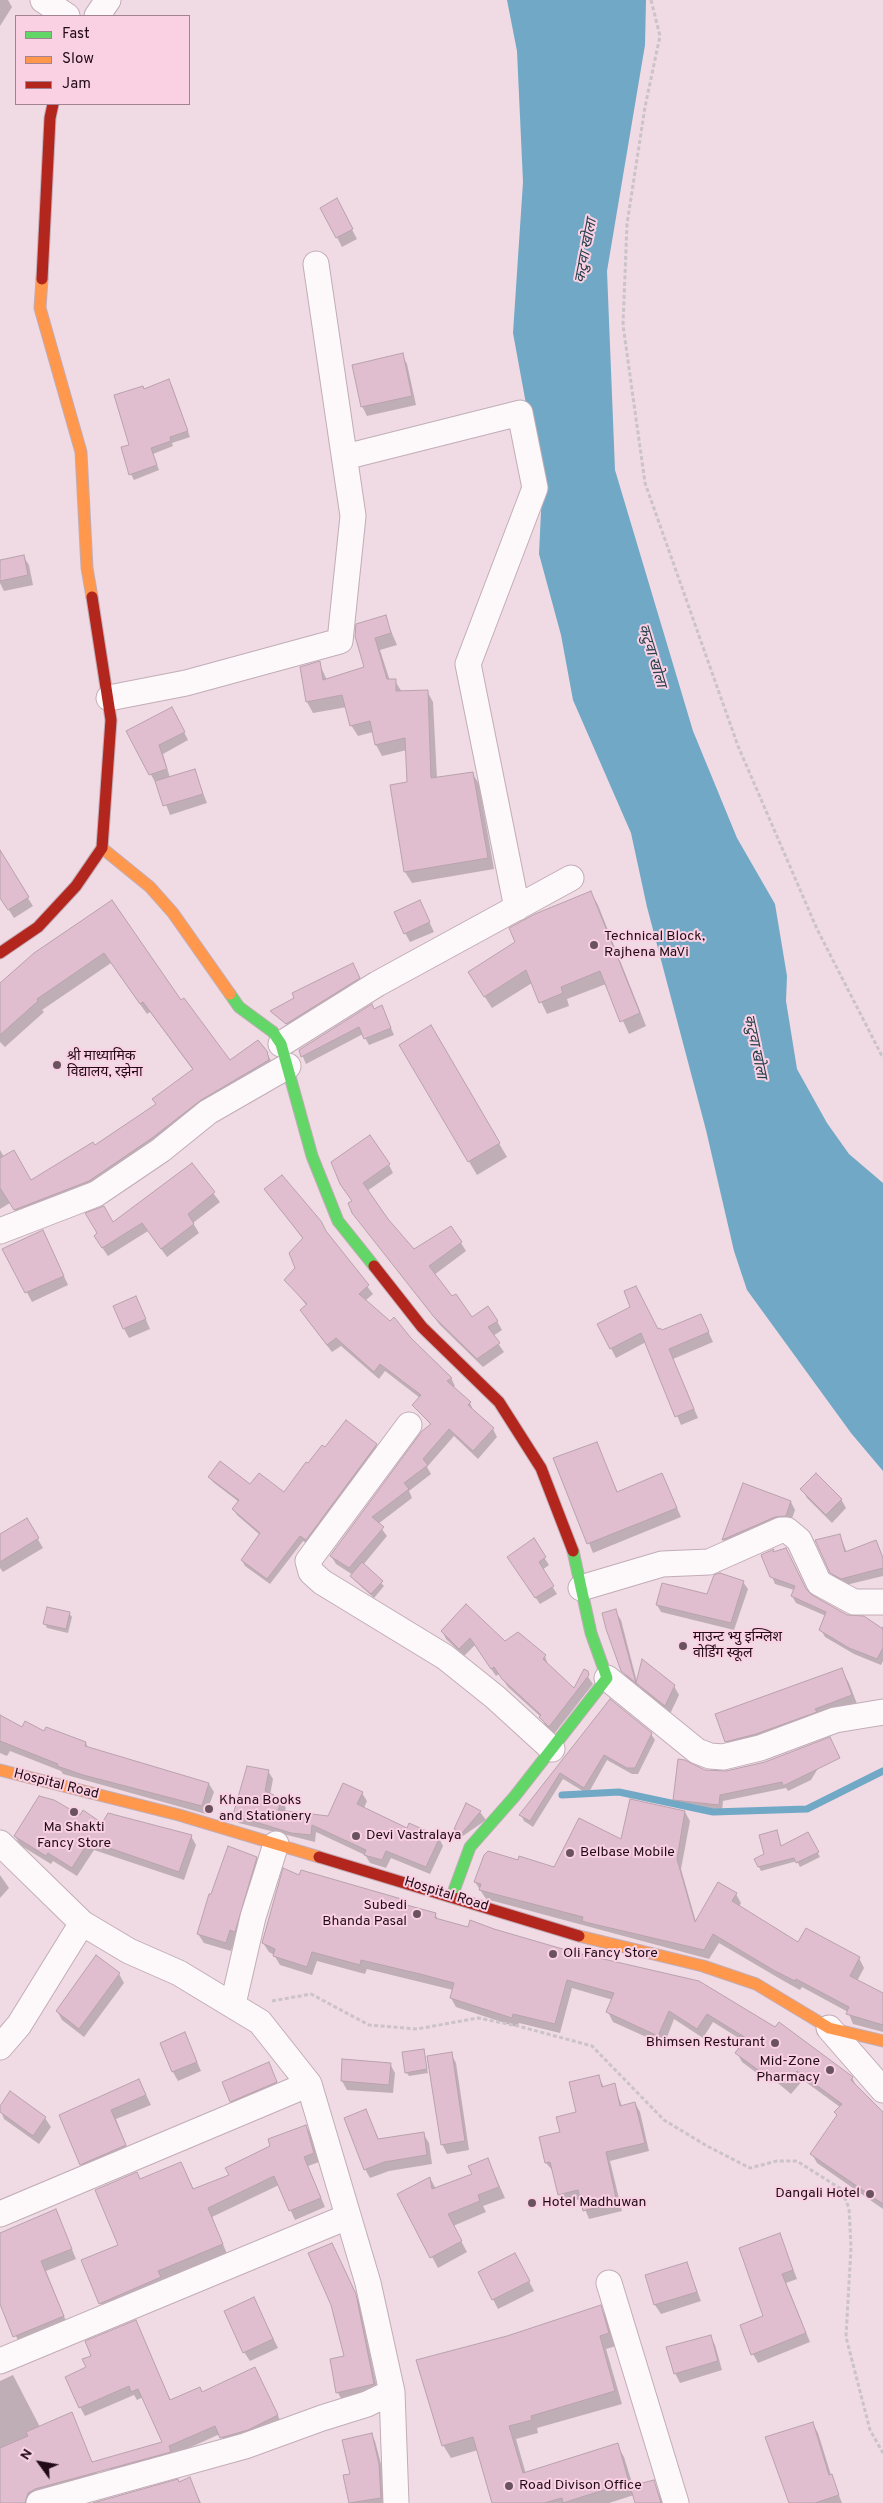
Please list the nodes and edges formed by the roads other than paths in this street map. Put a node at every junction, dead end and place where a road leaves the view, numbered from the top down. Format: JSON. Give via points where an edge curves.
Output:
{"nodes":[{"id":1,"x":43,"y":0,"type":"edge"},
{"id":2,"x":108,"y":0,"type":"edge"},
{"id":3,"x":66,"y":15,"type":"edge"},
{"id":4,"x":98,"y":15,"type":"edge"},
{"id":5,"x":53,"y":105,"type":"edge"},
{"id":6,"x":316,"y":264,"type":"dead end"},
{"id":7,"x":345,"y":457,"type":"junction"},
{"id":8,"x":109,"y":698,"type":"junction"},
{"id":9,"x":102,"y":848,"type":"junction"},
{"id":10,"x":571,"y":878,"type":"dead end"},
{"id":11,"x":517,"y":908,"type":"junction"},
{"id":12,"x":0,"y":953,"type":"edge"},
{"id":13,"x":285,"y":1055,"type":"junction"},
{"id":14,"x":0,"y":1231,"type":"edge"},
{"id":15,"x":409,"y":1425,"type":"dead end"},
{"id":16,"x":581,"y":1588,"type":"junction"},
{"id":17,"x":883,"y":1602,"type":"edge"},
{"id":18,"x":607,"y":1678,"type":"junction"},
{"id":19,"x":883,"y":1712,"type":"edge"},
{"id":20,"x":552,"y":1749,"type":"junction"},
{"id":21,"x":2,"y":1773,"type":"edge"},
{"id":22,"x":0,"y":1843,"type":"edge"},
{"id":23,"x":276,"y":1844,"type":"junction"},
{"id":24,"x":452,"y":1896,"type":"junction"},
{"id":25,"x":82,"y":1923,"type":"junction"},
{"id":26,"x":235,"y":2006,"type":"junction"},
{"id":27,"x":829,"y":2028,"type":"junction"},
{"id":28,"x":883,"y":2041,"type":"edge"},
{"id":29,"x":0,"y":2047,"type":"edge"},
{"id":30,"x":309,"y":2084,"type":"junction"},
{"id":31,"x":883,"y":2090,"type":"edge"},
{"id":32,"x":0,"y":2214,"type":"edge"},
{"id":33,"x":347,"y":2217,"type":"junction"},
{"id":34,"x":609,"y":2283,"type":"dead end"},
{"id":35,"x":0,"y":2361,"type":"edge"},
{"id":36,"x":392,"y":2392,"type":"junction"},
{"id":37,"x":99,"y":2495,"type":"edge"},
{"id":38,"x":39,"y":2503,"type":"edge"},
{"id":39,"x":396,"y":2503,"type":"edge"},
{"id":40,"x":676,"y":2503,"type":"edge"}],
"edges":[{"from":1,"to":3,"type":"street"},
{"from":2,"to":4,"type":"street"},
{"from":5,"to":8,"type":"street","via":[[40,308],[81,452],[87,568]]},
{"from":6,"to":7,"type":"street"},
{"from":7,"to":8,"type":"street","via":[[353,516],[340,641],[186,683]]},
{"from":7,"to":11,"type":"street","via":[[520,413],[535,488],[468,664]]},
{"from":8,"to":9,"type":"street","via":[[111,720]]},
{"from":9,"to":12,"type":"street","via":[[76,886],[38,927]]},
{"from":9,"to":13,"type":"street","via":[[155,894],[199,948],[239,1008],[273,1032]]},
{"from":10,"to":11,"type":"street"},
{"from":11,"to":13,"type":"street","via":[[377,984]]},
{"from":13,"to":14,"type":"street","via":[[161,1150],[96,1194]]},
{"from":13,"to":16,"type":"street","via":[[312,1156],[338,1221],[422,1327],[499,1402],[541,1468],[571,1544]]},
{"from":15,"to":20,"type":"street","via":[[308,1561],[311,1572],[322,1582],[445,1657]]},
{"from":16,"to":17,"type":"street","via":[[662,1564],[709,1562],[787,1530],[799,1540],[819,1583],[854,1602]]},
{"from":16,"to":18,"type":"street","via":[[591,1633]]},
{"from":18,"to":19,"type":"street","via":[[697,1751],[710,1756],[723,1757],[760,1748],[835,1720]]},
{"from":18,"to":20,"type":"street"},
{"from":20,"to":24,"type":"street","via":[[470,1847]]},
{"from":21,"to":23,"type":"street","name":"Hospital Road","via":[[180,1815]]},
{"from":22,"to":25,"type":"street"},
{"from":23,"to":24,"type":"street","name":"Hospital Road"},
{"from":23,"to":26,"type":"street","via":[[253,1917]]},
{"from":24,"to":27,"type":"street","name":"Hospital Road","via":[[585,1938],[703,1966],[756,1984]]},
{"from":25,"to":26,"type":"street"},
{"from":25,"to":29,"type":"street","via":[[19,2025]]},
{"from":26,"to":30,"type":"street","via":[[260,2022]]},
{"from":27,"to":28,"type":"street","name":"Hospital Road"},
{"from":27,"to":31,"type":"street"},
{"from":30,"to":32,"type":"street"},
{"from":30,"to":33,"type":"street"},
{"from":33,"to":35,"type":"street"},
{"from":33,"to":36,"type":"street","via":[[368,2282]]},
{"from":34,"to":40,"type":"street"},
{"from":36,"to":37,"type":"street","via":[[367,2404]]},
{"from":36,"to":39,"type":"street"},
{"from":37,"to":38,"type":"street"}]}
